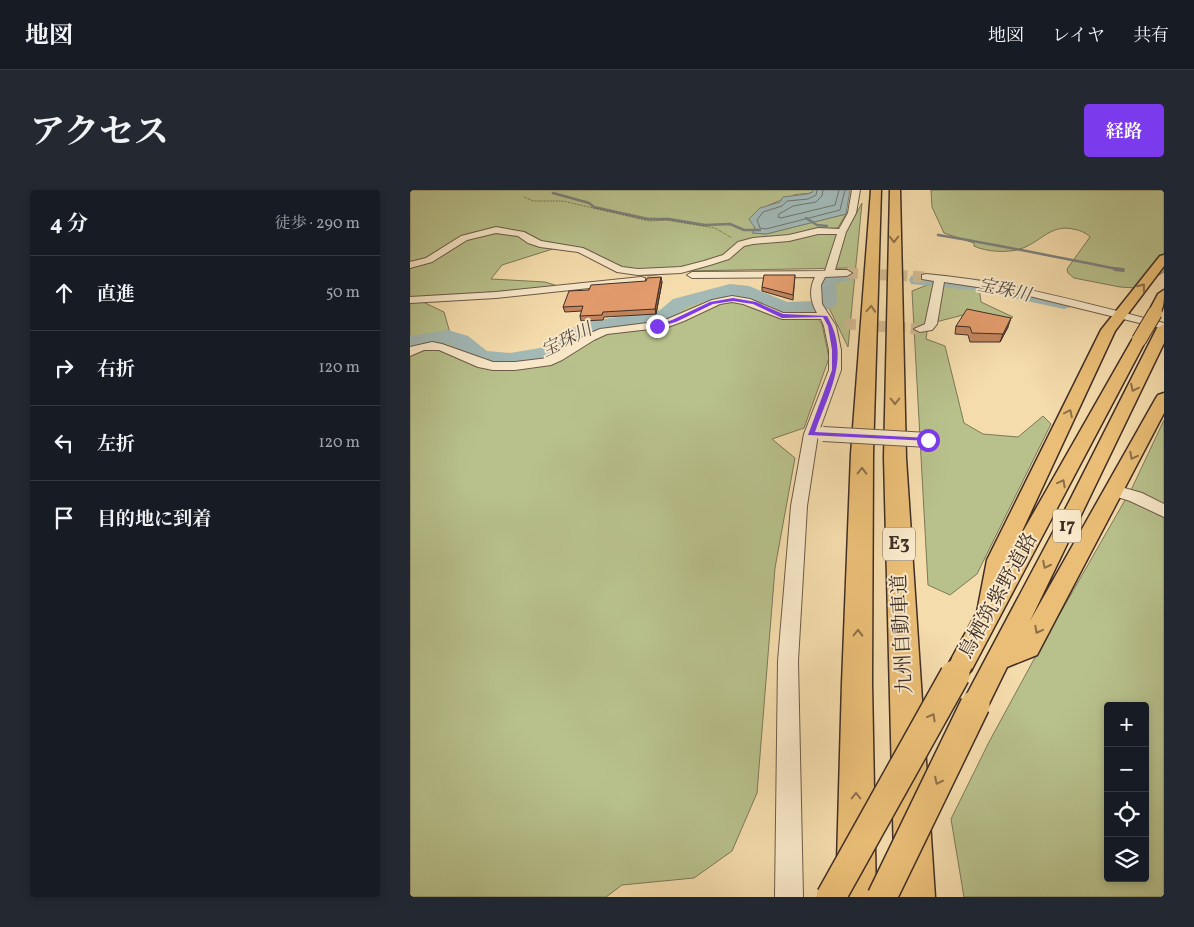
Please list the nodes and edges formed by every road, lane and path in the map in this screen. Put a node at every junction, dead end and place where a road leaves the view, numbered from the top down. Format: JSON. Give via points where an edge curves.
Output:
{"nodes":[{"id":1,"x":856,"y":190,"type":"edge"},
{"id":2,"x":876,"y":190,"type":"edge"},
{"id":3,"x":895,"y":190,"type":"edge"},
{"id":4,"x":524,"y":197,"type":"dead end"},
{"id":5,"x":842,"y":232,"type":"junction"},
{"id":6,"x":742,"y":244,"type":"junction"},
{"id":7,"x":1164,"y":258,"type":"edge"},
{"id":8,"x":410,"y":265,"type":"edge"},
{"id":9,"x":847,"y":273,"type":"tunnel mouth"},
{"id":10,"x":825,"y":274,"type":"junction"},
{"id":11,"x":926,"y":277,"type":"tunnel mouth"},
{"id":12,"x":940,"y":280,"type":"junction"},
{"id":13,"x":1164,"y":294,"type":"edge"},
{"id":14,"x":410,"y":300,"type":"edge"},
{"id":15,"x":1118,"y":315,"type":"junction"},
{"id":16,"x":827,"y":316,"type":"junction"},
{"id":17,"x":920,"y":329,"type":"dead end"},
{"id":18,"x":1156,"y":335,"type":"edge"},
{"id":19,"x":410,"y":352,"type":"edge"},
{"id":20,"x":1164,"y":398,"type":"edge"},
{"id":21,"x":817,"y":434,"type":"junction"},
{"id":22,"x":928,"y":440,"type":"dead end"},
{"id":23,"x":1114,"y":490,"type":"junction"},
{"id":24,"x":1164,"y":511,"type":"edge"},
{"id":25,"x":988,"y":619,"type":"junction"},
{"id":26,"x":997,"y":660,"type":"junction"},
{"id":27,"x":789,"y":897,"type":"edge"},
{"id":28,"x":832,"y":897,"type":"edge"},
{"id":29,"x":856,"y":897,"type":"edge"},
{"id":30,"x":882,"y":897,"type":"edge"},
{"id":31,"x":915,"y":897,"type":"edge"}],
"edges":[{"from":1,"to":5,"type":"street","via":[[852,213]]},
{"from":29,"to":2,"type":"highway","name":"九州自動車道","number":"E3","one_way":true,"via":[[862,454]]},
{"from":3,"to":31,"type":"highway","name":"九州自動車道","number":"E3","one_way":true,"via":[[895,458]]},
{"from":4,"to":6,"type":"path","via":[[533,201],[563,201],[649,221],[666,220],[715,228]]},
{"from":5,"to":6,"type":"street","via":[[818,231]]},
{"from":5,"to":10,"type":"street"},
{"from":6,"to":8,"type":"street","via":[[726,256],[681,270],[638,272],[620,270],[580,250],[540,244],[521,234],[496,230],[464,238],[429,260]]},
{"from":15,"to":7,"type":"main road","one_way":true},
{"from":9,"to":10,"type":"street"},
{"from":10,"to":14,"type":"street","via":[[711,274]]},
{"from":10,"to":16,"type":"street","via":[[818,278],[816,285]]},
{"from":11,"to":12,"type":"street"},
{"from":12,"to":15,"type":"street","via":[[1013,288]]},
{"from":12,"to":17,"type":"street","via":[[931,324]]},
{"from":13,"to":18,"type":"main road","name":"鳥栖筑紫野道路","number":"17","bridge":true,"via":[[1155,312]]},
{"from":15,"to":18,"type":"street"},
{"from":25,"to":15,"type":"main road","one_way":true,"via":[[998,560]]},
{"from":16,"to":19,"type":"street","via":[[782,316],[754,303],[733,299],[711,303],[674,321],[600,333],[551,361],[493,366],[478,364],[444,346],[424,346]]},
{"from":16,"to":21,"type":"street","via":[[835,350],[835,370]]},
{"from":25,"to":18,"type":"main road","name":"鳥栖筑紫野道路","number":"17","one_way":true},
{"from":18,"to":26,"type":"main road","name":"鳥栖筑紫野道路","number":"17","one_way":true,"via":[[1079,502]]},
{"from":20,"to":23,"type":"main road","one_way":true},
{"from":21,"to":22,"type":"street","bridge":true},
{"from":21,"to":27,"type":"street","via":[[799,506],[788,662]]},
{"from":23,"to":24,"type":"street"},
{"from":23,"to":26,"type":"main road","one_way":true,"via":[[1028,648]]},
{"from":28,"to":25,"type":"main road","name":"鳥栖筑紫野道路","number":"17","one_way":true,"bridge":true},
{"from":26,"to":30,"type":"main road","name":"鳥栖筑紫野道路","number":"17","one_way":true,"bridge":true}]}
